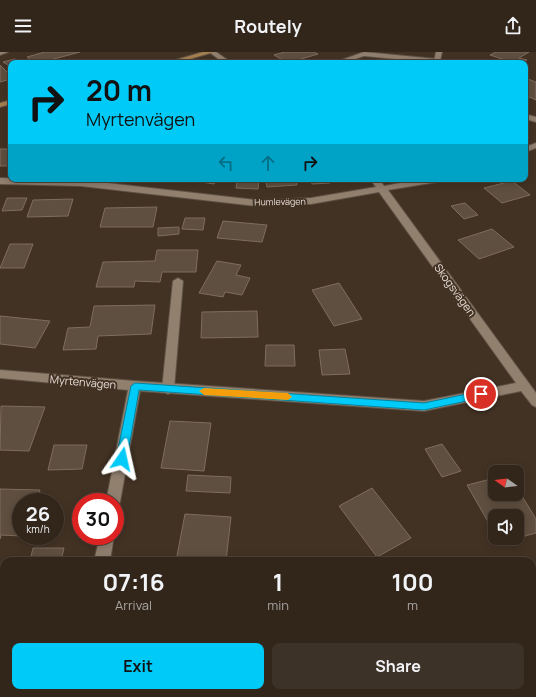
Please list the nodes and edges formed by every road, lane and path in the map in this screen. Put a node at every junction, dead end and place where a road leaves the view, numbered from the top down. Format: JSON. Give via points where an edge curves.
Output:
{"nodes":[{"id":1,"x":6,"y":52,"type":"edge"},
{"id":2,"x":211,"y":52,"type":"edge"},
{"id":3,"x":0,"y":53,"type":"edge"},
{"id":4,"x":180,"y":60,"type":"edge"},
{"id":5,"x":225,"y":60,"type":"edge"},
{"id":6,"x":345,"y":60,"type":"edge"},
{"id":7,"x":420,"y":60,"type":"edge"},
{"id":8,"x":81,"y":182,"type":"edge"},
{"id":9,"x":376,"y":182,"type":"edge"},
{"id":10,"x":420,"y":182,"type":"edge"},
{"id":11,"x":130,"y":183,"type":"edge"},
{"id":12,"x":382,"y":189,"type":"junction"},
{"id":13,"x":178,"y":281,"type":"dead end"},
{"id":14,"x":0,"y":374,"type":"edge"},
{"id":15,"x":135,"y":386,"type":"junction"},
{"id":16,"x":524,"y":386,"type":"junction"},
{"id":17,"x":168,"y":389,"type":"junction"},
{"id":18,"x":536,"y":402,"type":"edge"},
{"id":19,"x":115,"y":493,"type":"edge"},
{"id":20,"x":105,"y":545,"type":"edge"},
{"id":21,"x":103,"y":557,"type":"edge"}],
"edges":[{"from":1,"to":3,"type":"street"},
{"from":2,"to":4,"type":"street"},
{"from":2,"to":5,"type":"street"},
{"from":6,"to":7,"type":"street","via":[[364,54]]},
{"from":8,"to":11,"type":"street","name":"Humlevägen"},
{"from":9,"to":12,"type":"street","name":"Skogsvägen"},
{"from":10,"to":12,"type":"street","name":"Humlevägen"},
{"from":11,"to":12,"type":"street","name":"Humlevägen","via":[[256,203],[311,201]]},
{"from":12,"to":16,"type":"street","name":"Skogsvägen"},
{"from":13,"to":17,"type":"street"},
{"from":14,"to":15,"type":"street","name":"Myrtenvägen"},
{"from":15,"to":17,"type":"street","name":"Myrtenvägen"},
{"from":15,"to":19,"type":"street"},
{"from":16,"to":17,"type":"street","name":"Myrtenvägen","via":[[424,406]]},
{"from":16,"to":18,"type":"street","name":"Skogsvägen"},
{"from":20,"to":21,"type":"street"}]}
